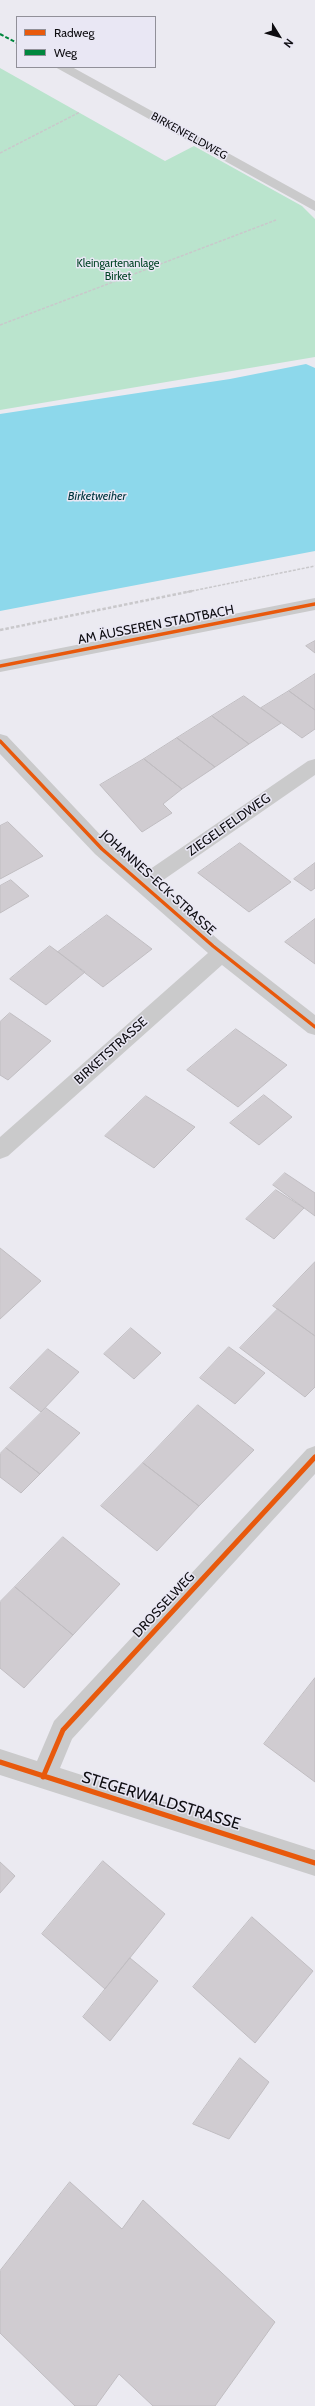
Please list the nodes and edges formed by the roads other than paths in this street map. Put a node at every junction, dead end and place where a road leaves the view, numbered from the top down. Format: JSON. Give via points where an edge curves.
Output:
{"nodes":[{"id":1,"x":64,"y":68,"type":"edge"},
{"id":2,"x":314,"y":206,"type":"edge"},
{"id":3,"x":315,"y":604,"type":"edge"},
{"id":4,"x":0,"y":666,"type":"edge"},
{"id":5,"x":1,"y":746,"type":"edge"},
{"id":6,"x":315,"y":766,"type":"edge"},
{"id":7,"x":142,"y":885,"type":"junction"},
{"id":8,"x":222,"y":953,"type":"junction"},
{"id":9,"x":315,"y":1027,"type":"edge"},
{"id":10,"x":0,"y":1150,"type":"edge"},
{"id":11,"x":315,"y":1457,"type":"edge"},
{"id":12,"x":0,"y":1762,"type":"edge"},
{"id":13,"x":43,"y":1777,"type":"junction"},
{"id":14,"x":315,"y":1863,"type":"edge"}],
"edges":[{"from":1,"to":2,"type":"street","name":"BIRKENFELDWEG"},
{"from":3,"to":4,"type":"street","name":"AM ÄUSSEREN STADTBACH"},
{"from":5,"to":7,"type":"street","name":"JOHANNES-ECK-STRASSE","via":[[102,849]]},
{"from":6,"to":7,"type":"street","name":"ZIEGELFELDWEG"},
{"from":7,"to":8,"type":"street","name":"JOHANNES-ECK-STRASSE"},
{"from":8,"to":9,"type":"street","name":"JOHANNES-ECK-STRASSE"},
{"from":8,"to":10,"type":"street","name":"BIRKETSTRASSE"},
{"from":11,"to":13,"type":"street","name":"DROSSELWEG","via":[[63,1730]]},
{"from":12,"to":13,"type":"street","name":"STEGERWALDSTRASSE"},
{"from":13,"to":14,"type":"street","name":"STEGERWALDSTRASSE"}]}
